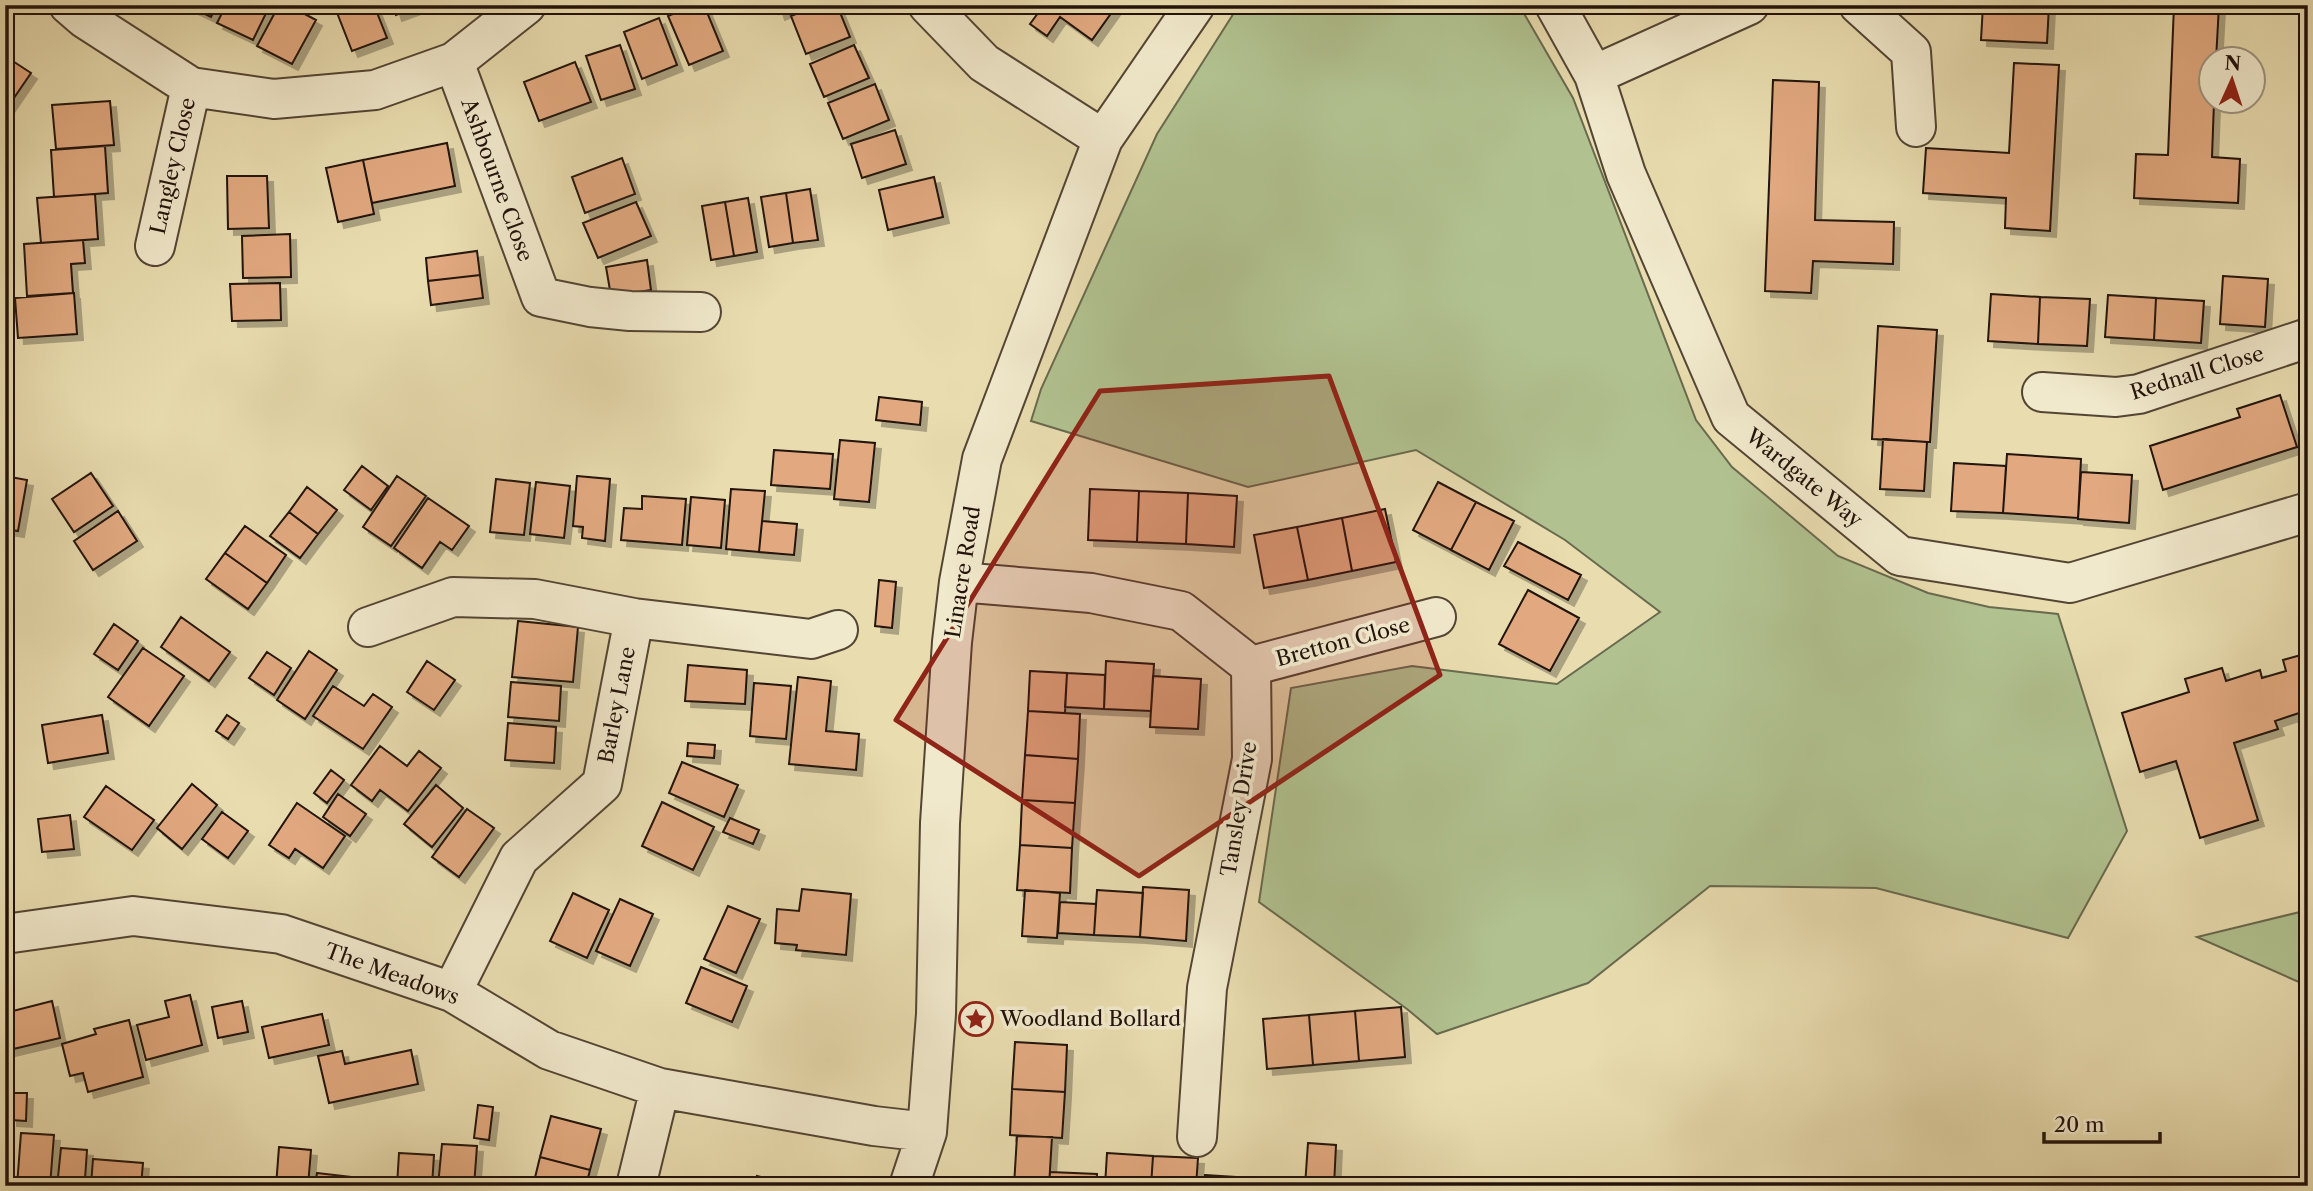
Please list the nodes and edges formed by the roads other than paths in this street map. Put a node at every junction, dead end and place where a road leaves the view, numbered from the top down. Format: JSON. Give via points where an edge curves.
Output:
{"nodes":[{"id":1,"x":69,"y":5,"type":"edge"},
{"id":2,"x":526,"y":5,"type":"edge"},
{"id":3,"x":928,"y":5,"type":"edge"},
{"id":4,"x":1195,"y":5,"type":"edge"},
{"id":5,"x":1555,"y":5,"type":"edge"},
{"id":6,"x":1749,"y":5,"type":"edge"},
{"id":7,"x":1859,"y":5,"type":"edge"},
{"id":8,"x":454,"y":62,"type":"junction"},
{"id":9,"x":1594,"y":75,"type":"junction"},
{"id":10,"x":191,"y":87,"type":"junction"},
{"id":11,"x":1916,"y":127,"type":"dead end"},
{"id":12,"x":1103,"y":139,"type":"junction"},
{"id":13,"x":155,"y":246,"type":"dead end"},
{"id":14,"x":701,"y":312,"type":"dead end"},
{"id":15,"x":2308,"y":338,"type":"edge"},
{"id":16,"x":2042,"y":392,"type":"dead end"},
{"id":17,"x":2308,"y":512,"type":"edge"},
{"id":18,"x":959,"y":582,"type":"junction"},
{"id":19,"x":1436,"y":617,"type":"dead end"},
{"id":20,"x":634,"y":618,"type":"junction"},
{"id":21,"x":368,"y":626,"type":"dead end"},
{"id":22,"x":838,"y":630,"type":"dead end"},
{"id":23,"x":1251,"y":666,"type":"junction"},
{"id":24,"x":5,"y":934,"type":"edge"},
{"id":25,"x":452,"y":992,"type":"junction"},
{"id":26,"x":660,"y":1088,"type":"junction"},
{"id":27,"x":927,"y":1132,"type":"junction"},
{"id":28,"x":1197,"y":1137,"type":"dead end"},
{"id":29,"x":636,"y":1186,"type":"edge"},
{"id":30,"x":909,"y":1186,"type":"edge"}],
"edges":[{"from":1,"to":10,"type":"street"},
{"from":2,"to":8,"type":"street"},
{"from":3,"to":12,"type":"street","via":[[984,63]]},
{"from":4,"to":12,"type":"street","name":"Linacre Road"},
{"from":5,"to":9,"type":"street","name":"Wardgate Way"},
{"from":6,"to":9,"type":"street"},
{"from":7,"to":11,"type":"street","via":[[1911,52]]},
{"from":8,"to":10,"type":"street","via":[[375,90],[274,99]]},
{"from":8,"to":14,"type":"street","name":"Ashbourne Close","via":[[541,297],[630,311]]},
{"from":9,"to":17,"type":"street","name":"Wardgate Way","via":[[1626,173],[1731,417],[1900,556],[2070,583]]},
{"from":10,"to":13,"type":"street","name":"Langley Close"},
{"from":12,"to":18,"type":"street","name":"Linacre Road","via":[[982,459]]},
{"from":15,"to":16,"type":"street","name":"Rednall Close","via":[[2139,394]]},
{"from":18,"to":23,"type":"street","via":[[1091,593],[1181,611]]},
{"from":18,"to":27,"type":"street","name":"Linacre Road","via":[[940,823],[936,1014]]},
{"from":19,"to":23,"type":"street","name":"Bretton Close"},
{"from":20,"to":21,"type":"street","name":"Barley Lane","via":[[535,599],[453,597]]},
{"from":20,"to":22,"type":"street","name":"Barley Lane","via":[[811,639]]},
{"from":20,"to":25,"type":"street","name":"Barley Lane","via":[[603,784],[519,859]]},
{"from":23,"to":28,"type":"street","name":"Tansley Drive","via":[[1252,759],[1207,988]]},
{"from":24,"to":25,"type":"street","name":"The Meadows","via":[[133,916],[281,934]]},
{"from":25,"to":26,"type":"street","name":"The Meadows","via":[[549,1050]]},
{"from":26,"to":27,"type":"street","name":"The Meadows"},
{"from":26,"to":29,"type":"street"},
{"from":27,"to":30,"type":"street","name":"Linacre Road"}]}
